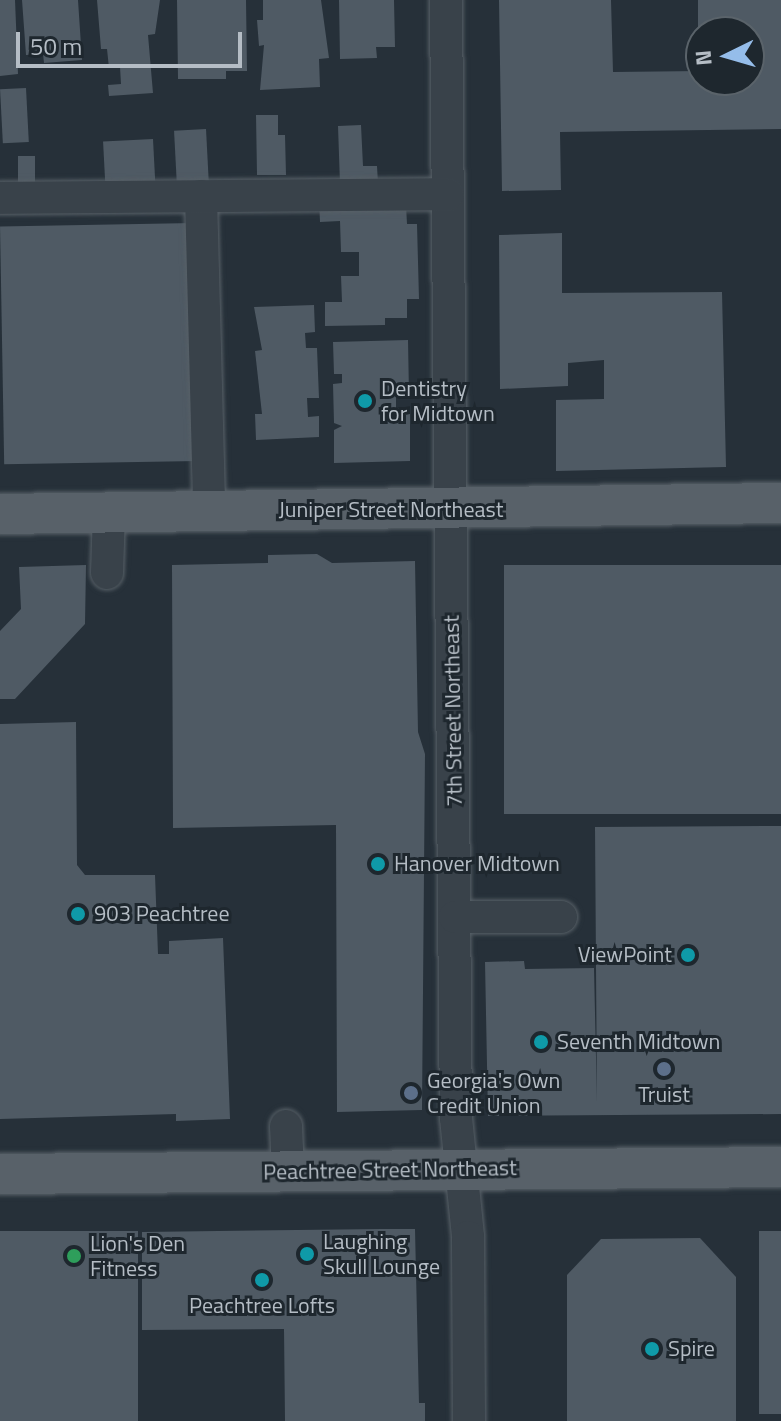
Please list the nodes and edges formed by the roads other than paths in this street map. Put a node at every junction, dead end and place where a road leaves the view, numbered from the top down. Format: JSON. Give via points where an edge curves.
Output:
{"nodes":[{"id":1,"x":446,"y":0,"type":"edge"},
{"id":2,"x":448,"y":194,"type":"junction"},
{"id":3,"x":201,"y":196,"type":"junction"},
{"id":4,"x":0,"y":198,"type":"edge"},
{"id":5,"x":781,"y":503,"type":"edge"},
{"id":6,"x":451,"y":510,"type":"junction"},
{"id":7,"x":209,"y":511,"type":"junction"},
{"id":8,"x":109,"y":513,"type":"junction"},
{"id":9,"x":0,"y":514,"type":"edge"},
{"id":10,"x":107,"y":573,"type":"dead end"},
{"id":11,"x":455,"y":917,"type":"junction"},
{"id":12,"x":561,"y":917,"type":"dead end"},
{"id":13,"x":286,"y":1126,"type":"dead end"},
{"id":14,"x":781,"y":1167,"type":"edge"},
{"id":15,"x":461,"y":1170,"type":"junction"},
{"id":16,"x":288,"y":1171,"type":"junction"},
{"id":17,"x":0,"y":1174,"type":"edge"},
{"id":18,"x":469,"y":1421,"type":"edge"}],
"edges":[{"from":1,"to":2,"type":"street","name":"7th Street Northeast"},
{"from":2,"to":3,"type":"street"},
{"from":2,"to":6,"type":"street","name":"7th Street Northeast"},
{"from":3,"to":4,"type":"street"},
{"from":3,"to":7,"type":"street"},
{"from":5,"to":6,"type":"main road","name":"Juniper Street Northeast"},
{"from":6,"to":7,"type":"main road","name":"Juniper Street Northeast"},
{"from":6,"to":11,"type":"street","name":"7th Street Northeast"},
{"from":7,"to":8,"type":"main road","name":"Juniper Street Northeast"},
{"from":8,"to":9,"type":"main road","name":"Juniper Street Northeast"},
{"from":8,"to":10,"type":"street"},
{"from":11,"to":12,"type":"street"},
{"from":11,"to":15,"type":"street","name":"7th Street Northeast"},
{"from":13,"to":16,"type":"street"},
{"from":14,"to":15,"type":"main road","name":"Peachtree Street Northeast"},
{"from":15,"to":16,"type":"main road","name":"Peachtree Street Northeast"},
{"from":15,"to":18,"type":"street","name":"7th Street Northeast","via":[[468,1237]]},
{"from":16,"to":17,"type":"main road","name":"Peachtree Street Northeast"}]}
